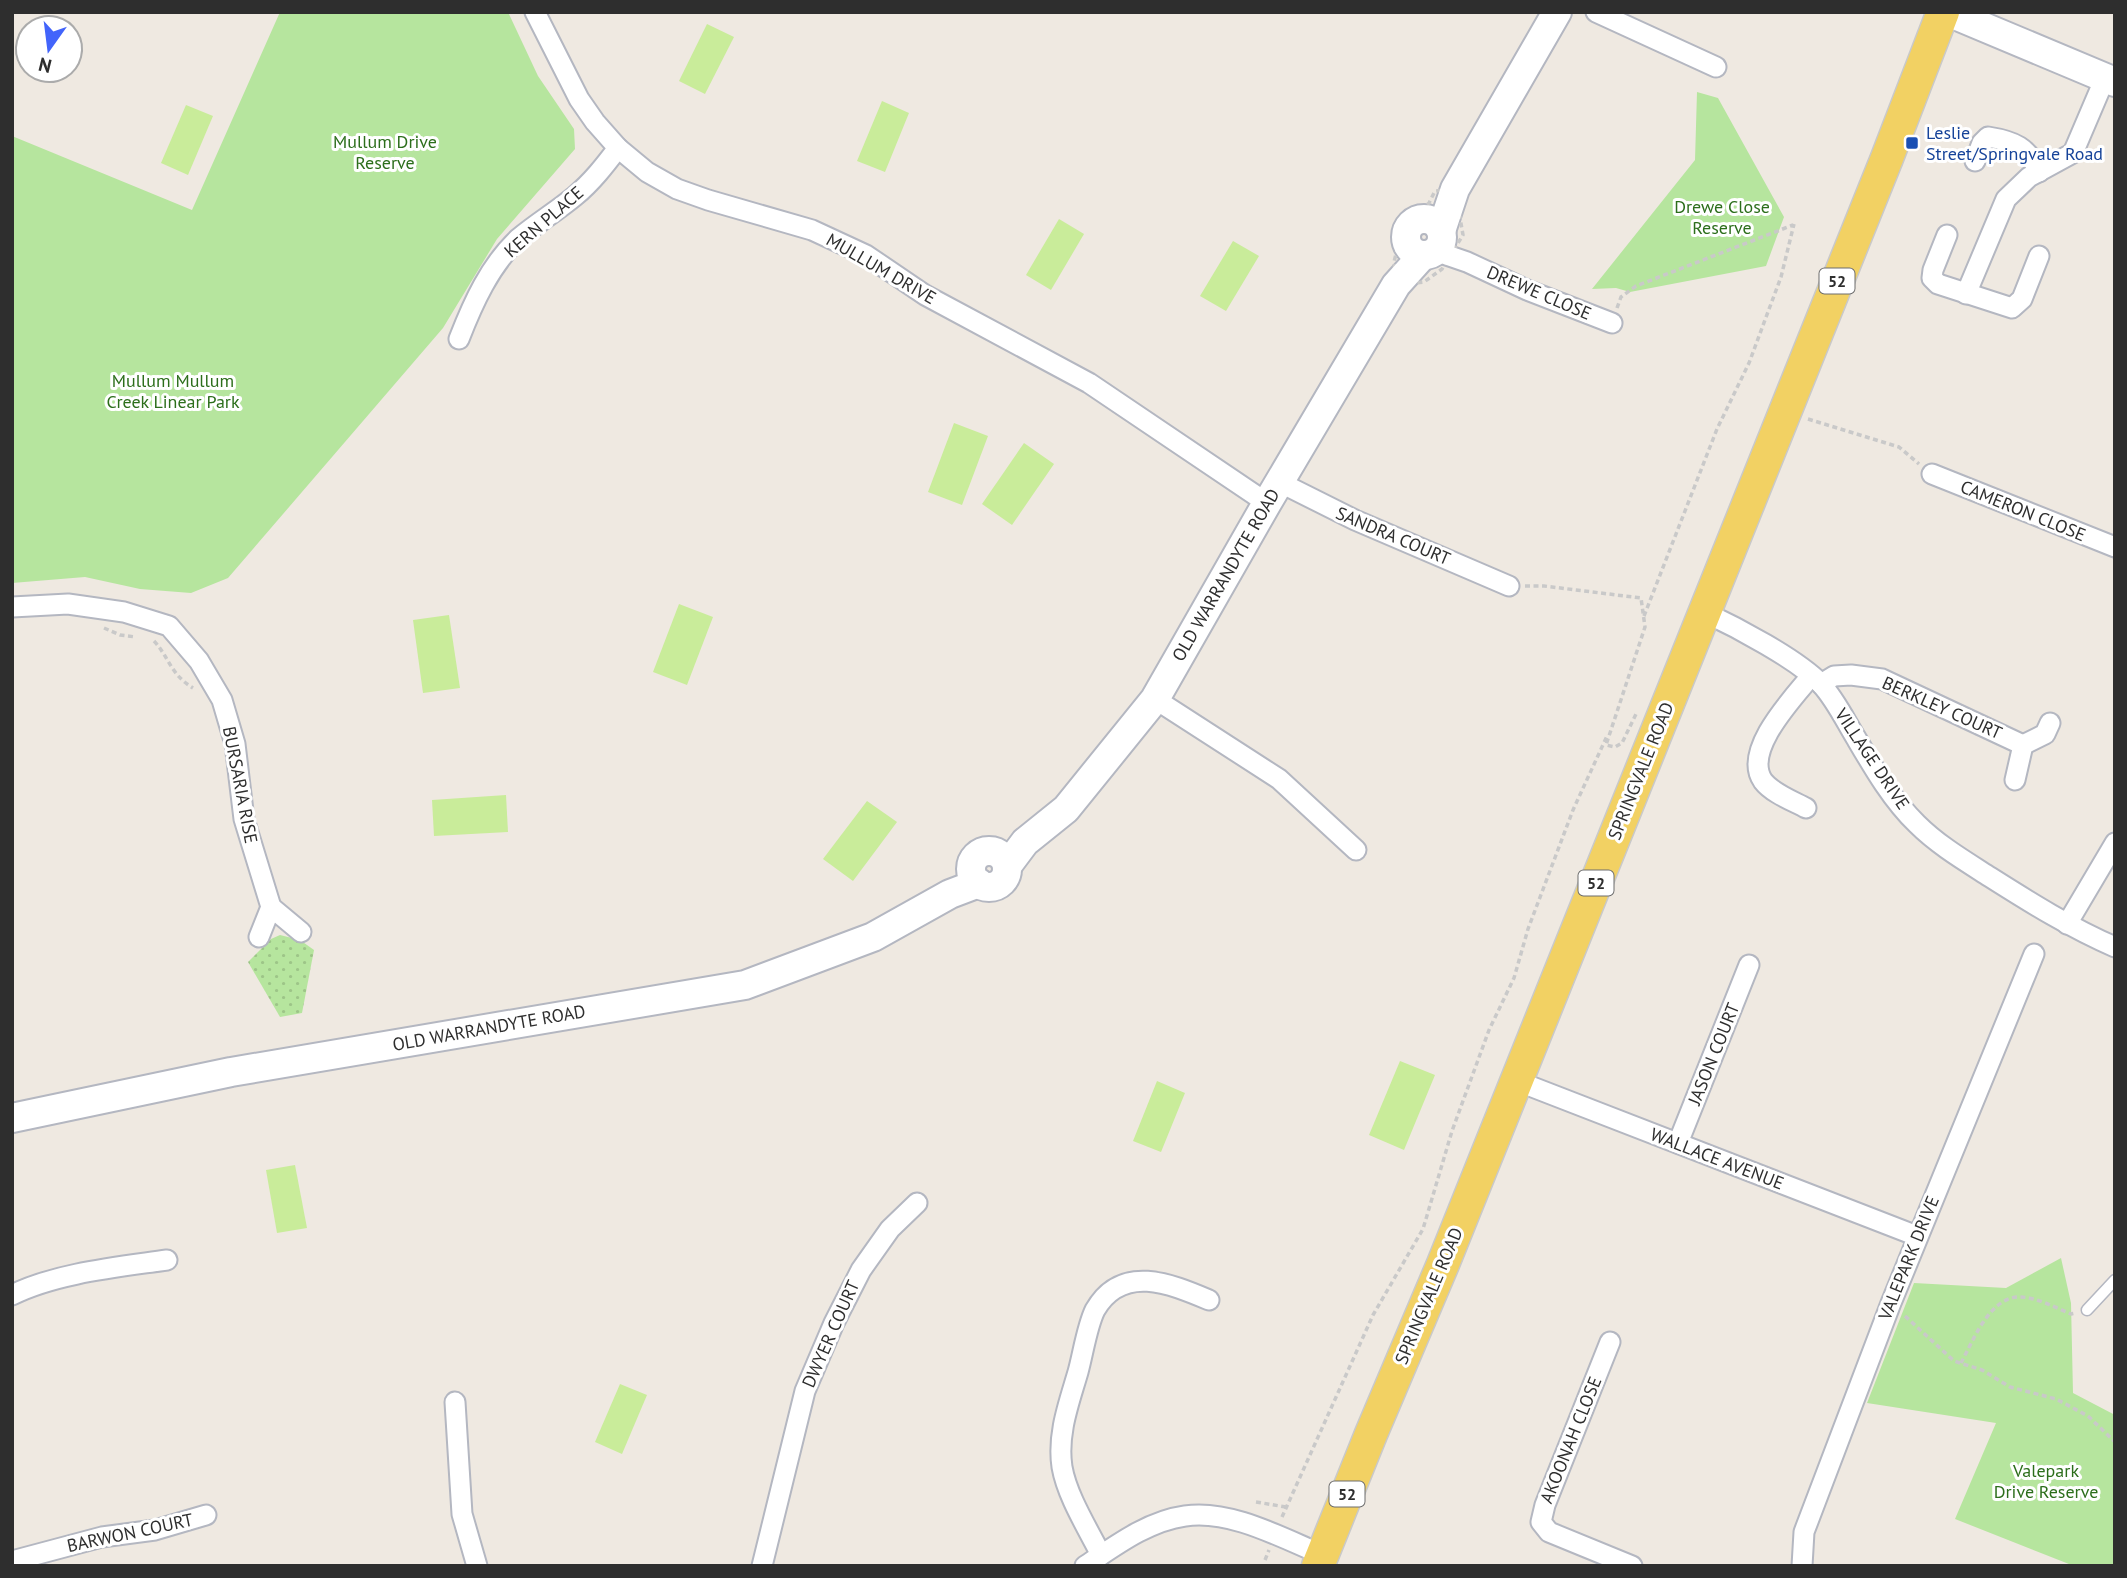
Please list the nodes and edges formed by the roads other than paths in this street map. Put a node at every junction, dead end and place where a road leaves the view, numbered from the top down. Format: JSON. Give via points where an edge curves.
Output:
{"nodes":[{"id":1,"x":535,"y":12,"type":"edge"},
{"id":2,"x":1557,"y":12,"type":"edge"},
{"id":3,"x":1596,"y":12,"type":"edge"},
{"id":4,"x":1945,"y":12,"type":"edge"},
{"id":5,"x":1716,"y":67,"type":"dead end"},
{"id":6,"x":2110,"y":80,"type":"edge"},
{"id":7,"x":618,"y":148,"type":"junction"},
{"id":8,"x":1975,"y":161,"type":"dead end"},
{"id":9,"x":2039,"y":172,"type":"junction"},
{"id":10,"x":1947,"y":235,"type":"dead end"},
{"id":11,"x":1429,"y":240,"type":"junction"},
{"id":12,"x":2039,"y":256,"type":"dead end"},
{"id":13,"x":1966,"y":295,"type":"junction"},
{"id":14,"x":1612,"y":323,"type":"road end"},
{"id":15,"x":459,"y":339,"type":"dead end"},
{"id":16,"x":1932,"y":474,"type":"road end"},
{"id":17,"x":1273,"y":493,"type":"junction"},
{"id":18,"x":2115,"y":547,"type":"edge"},
{"id":19,"x":1509,"y":586,"type":"road end"},
{"id":20,"x":12,"y":607,"type":"edge"},
{"id":21,"x":1704,"y":612,"type":"junction"},
{"id":22,"x":1816,"y":680,"type":"junction"},
{"id":23,"x":1155,"y":699,"type":"junction"},
{"id":24,"x":2050,"y":723,"type":"dead end"},
{"id":25,"x":2023,"y":745,"type":"junction"},
{"id":26,"x":2015,"y":780,"type":"dead end"},
{"id":27,"x":1806,"y":808,"type":"dead end"},
{"id":28,"x":2115,"y":843,"type":"edge"},
{"id":29,"x":1356,"y":850,"type":"dead end"},
{"id":30,"x":271,"y":907,"type":"junction"},
{"id":31,"x":2067,"y":924,"type":"junction"},
{"id":32,"x":301,"y":932,"type":"dead end"},
{"id":33,"x":259,"y":937,"type":"dead end"},
{"id":34,"x":2115,"y":947,"type":"edge"},
{"id":35,"x":2034,"y":954,"type":"dead end"},
{"id":36,"x":1749,"y":965,"type":"dead end"},
{"id":37,"x":1517,"y":1081,"type":"junction"},
{"id":38,"x":12,"y":1118,"type":"edge"},
{"id":39,"x":1678,"y":1143,"type":"junction"},
{"id":40,"x":917,"y":1203,"type":"dead end"},
{"id":41,"x":1917,"y":1236,"type":"junction"},
{"id":42,"x":167,"y":1260,"type":"dead end"},
{"id":43,"x":2115,"y":1280,"type":"edge"},
{"id":44,"x":12,"y":1295,"type":"edge"},
{"id":45,"x":1209,"y":1300,"type":"dead end"},
{"id":46,"x":2087,"y":1310,"type":"road end"},
{"id":47,"x":1610,"y":1342,"type":"dead end"},
{"id":48,"x":455,"y":1402,"type":"dead end"},
{"id":49,"x":206,"y":1515,"type":"dead end"},
{"id":50,"x":12,"y":1560,"type":"edge"},
{"id":51,"x":1321,"y":1560,"type":"edge"},
{"id":52,"x":1093,"y":1561,"type":"edge"},
{"id":53,"x":1799,"y":1565,"type":"edge"},
{"id":54,"x":477,"y":1566,"type":"edge"},
{"id":55,"x":762,"y":1566,"type":"edge"},
{"id":56,"x":1632,"y":1566,"type":"edge"}],
"edges":[{"from":1,"to":7,"type":"street","name":"MULLUM DRIVE","via":[[579,99]]},
{"from":2,"to":11,"type":"main road"},
{"from":3,"to":5,"type":"street"},
{"from":4,"to":6,"type":"main road"},
{"from":4,"to":21,"type":"main road","name":"SPRINGVALE ROAD","number":"52"},
{"from":6,"to":9,"type":"street","via":[[2073,153]]},
{"from":7,"to":15,"type":"street","name":"KERN PLACE","via":[[578,194],[519,239],[501,259],[469,312]]},
{"from":7,"to":17,"type":"street","name":"MULLUM DRIVE","via":[[647,172],[677,188],[812,230],[866,255],[960,315],[1089,383]]},
{"from":8,"to":9,"type":"street","via":[[1988,137],[2001,139],[2027,151]]},
{"from":9,"to":13,"type":"street","via":[[2006,199]]},
{"from":10,"to":13,"type":"street","via":[[1932,278]]},
{"from":11,"to":14,"type":"street","name":"DREWE CLOSE","via":[[1527,290]]},
{"from":11,"to":17,"type":"main road","name":"OLD WARRANDYTE ROAD","via":[[1396,285]]},
{"from":12,"to":13,"type":"street","via":[[2022,299],[2012,308]]},
{"from":16,"to":18,"type":"street","name":"CAMERON CLOSE"},
{"from":17,"to":19,"type":"street","name":"SANDRA COURT","via":[[1354,520]]},
{"from":17,"to":23,"type":"main road","name":"OLD WARRANDYTE ROAD"},
{"from":20,"to":30,"type":"street","name":"BURSARIA RISE","via":[[68,604],[124,612],[169,626],[222,701],[235,744],[244,818]]},
{"from":21,"to":22,"type":"street","name":"VILLAGE DRIVE"},
{"from":21,"to":37,"type":"main road","name":"SPRINGVALE ROAD","number":"52"},
{"from":22,"to":25,"type":"street","name":"BERKLEY COURT","via":[[1851,675],[1882,679]]},
{"from":22,"to":27,"type":"street","via":[[1776,719],[1759,758],[1764,782]]},
{"from":22,"to":31,"type":"street","name":"VILLAGE DRIVE","via":[[1916,824],[1971,865]]},
{"from":23,"to":29,"type":"street","via":[[1279,779]]},
{"from":23,"to":38,"type":"main road","name":"OLD WARRANDYTE ROAD","via":[[1066,809],[1026,842],[1001,859],[979,854],[975,875],[873,937],[745,985],[231,1072]]},
{"from":24,"to":25,"type":"street","name":"BERKLEY COURT","via":[[2045,734]]},
{"from":25,"to":26,"type":"street","name":"BERKLEY COURT"},
{"from":28,"to":31,"type":"street"},
{"from":30,"to":32,"type":"street"},
{"from":30,"to":33,"type":"street"},
{"from":31,"to":34,"type":"street","name":"VILLAGE DRIVE"},
{"from":35,"to":41,"type":"street","name":"VALEPARK DRIVE"},
{"from":36,"to":39,"type":"street","name":"JASON COURT"},
{"from":37,"to":39,"type":"street","name":"WALLACE AVENUE"},
{"from":37,"to":51,"type":"main road","name":"SPRINGVALE ROAD","number":"52"},
{"from":39,"to":41,"type":"street","name":"WALLACE AVENUE"},
{"from":40,"to":55,"type":"street","name":"DWYER COURT","via":[[890,1229],[861,1270],[834,1322],[805,1391]]},
{"from":41,"to":53,"type":"street","name":"VALEPARK DRIVE","via":[[1804,1532]]},
{"from":42,"to":44,"type":"street","via":[[93,1271]]},
{"from":43,"to":46,"type":"lane"},
{"from":45,"to":52,"type":"street","via":[[1171,1284],[1138,1280],[1112,1289],[1095,1311],[1061,1430],[1062,1468]]},
{"from":47,"to":56,"type":"street","name":"AKOONAH CLOSE","via":[[1541,1522],[1549,1532]]},
{"from":48,"to":54,"type":"street","via":[[462,1514]]},
{"from":49,"to":50,"type":"street","name":"BARWON COURT"},
{"from":51,"to":52,"type":"street","via":[[1247,1523],[1186,1515],[1161,1522]]}]}
